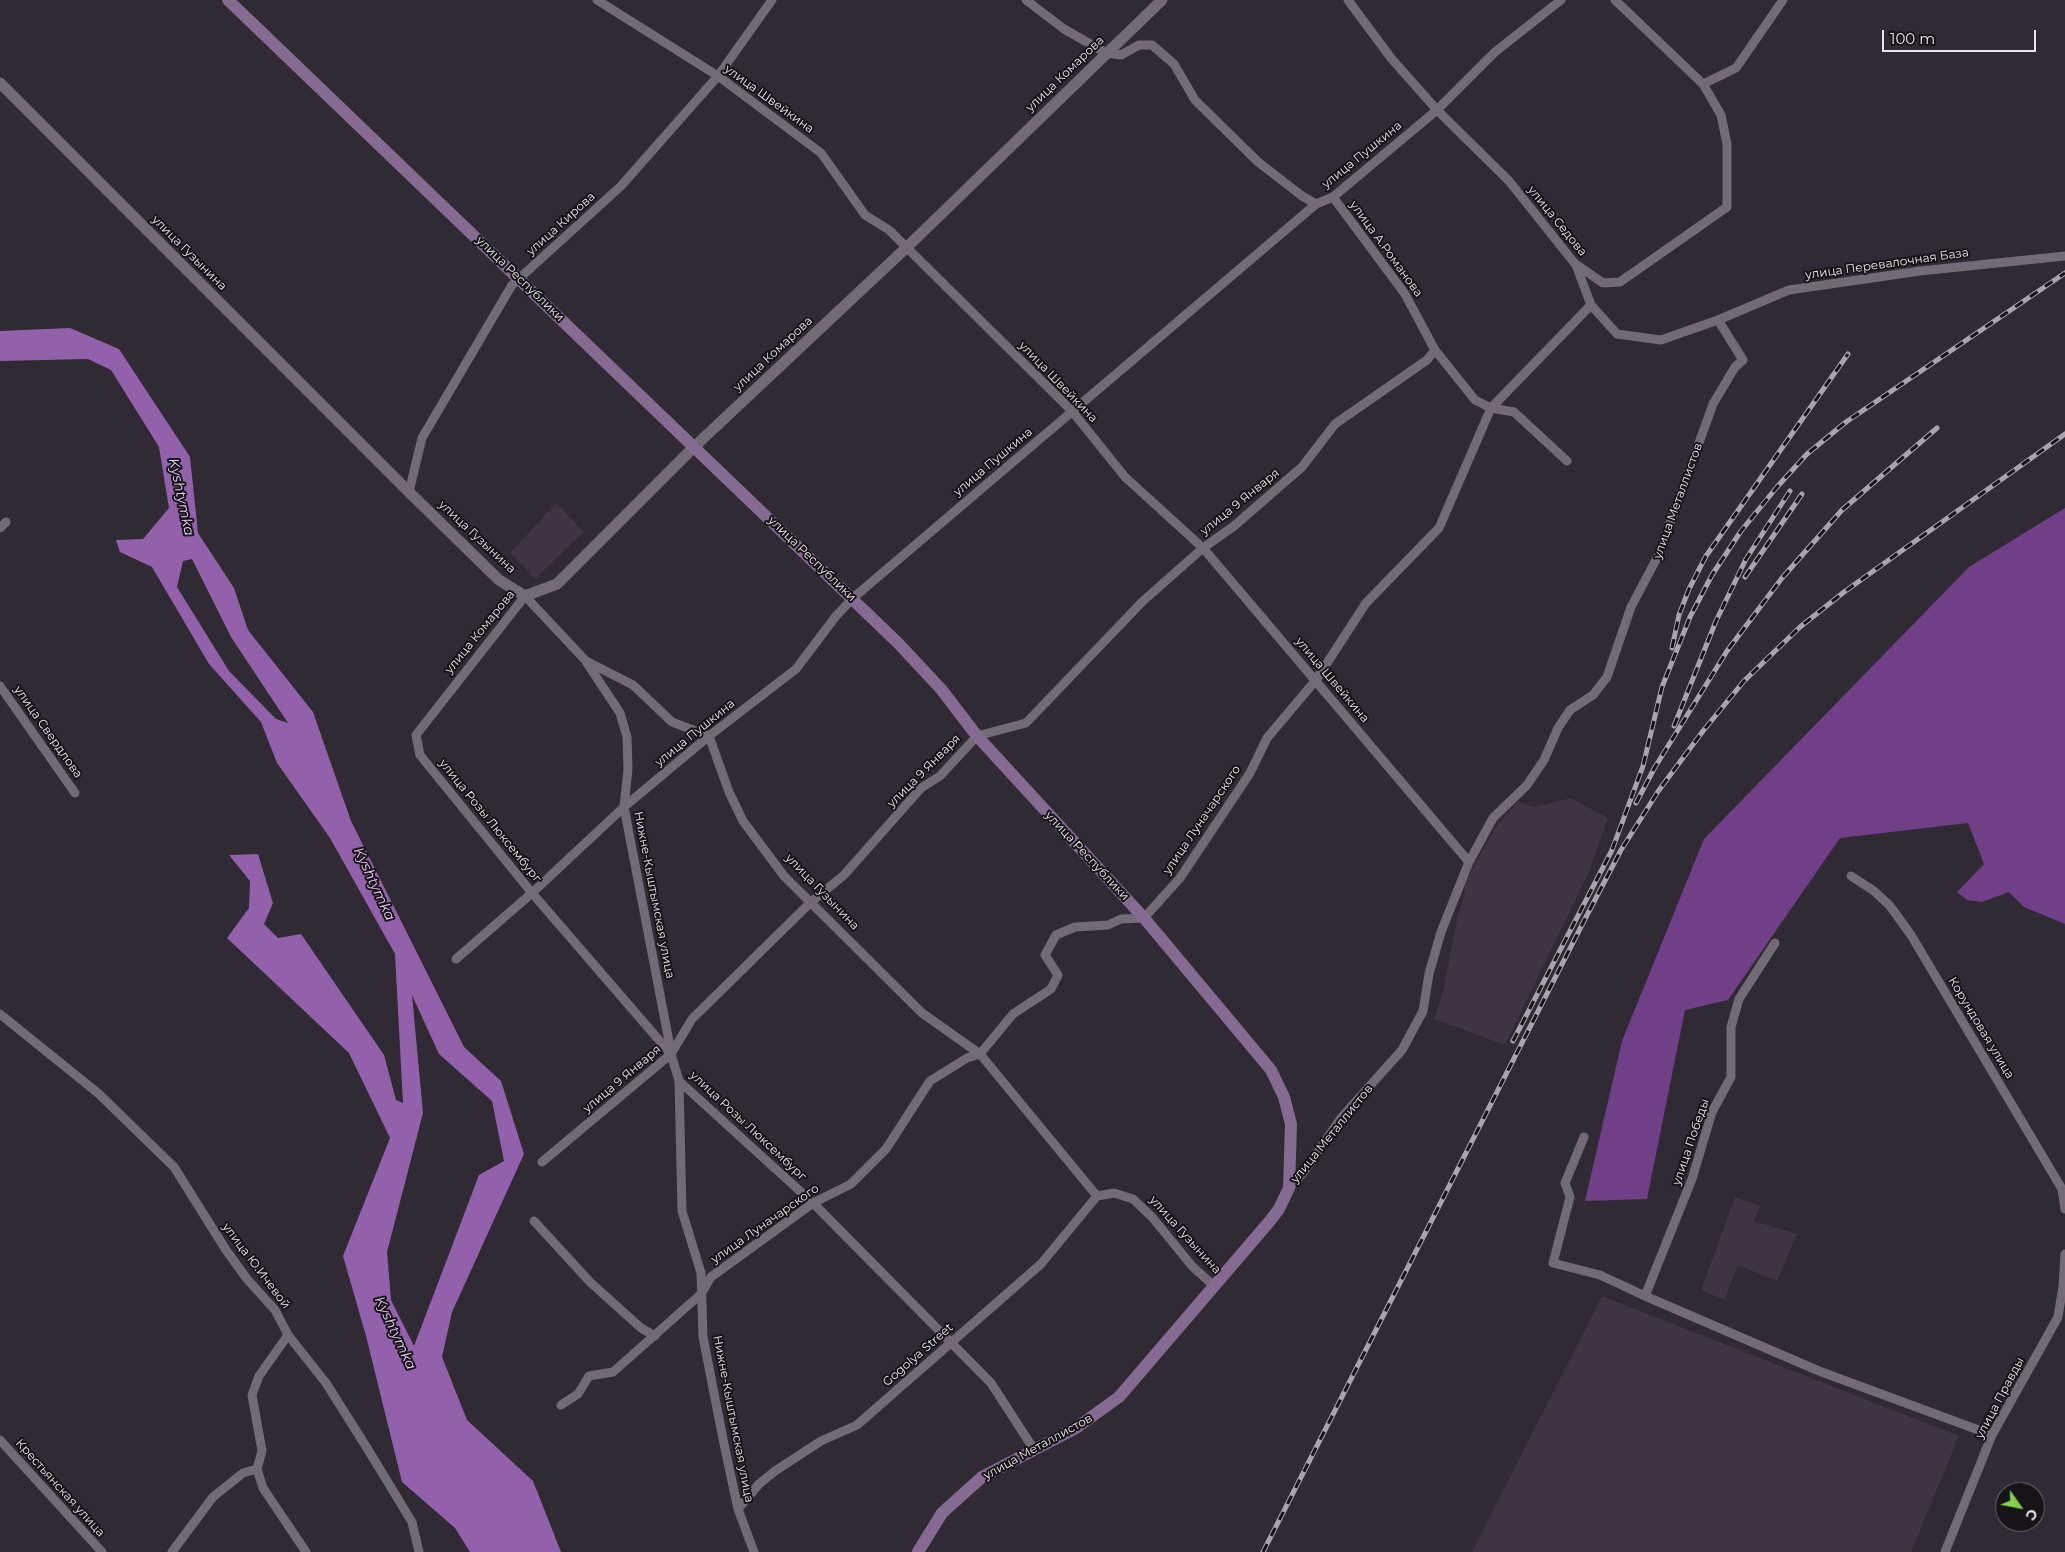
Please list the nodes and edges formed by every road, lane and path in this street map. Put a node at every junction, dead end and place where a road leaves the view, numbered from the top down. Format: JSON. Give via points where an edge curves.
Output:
{"nodes":[{"id":1,"x":228,"y":0,"type":"edge"},
{"id":2,"x":598,"y":0,"type":"edge"},
{"id":3,"x":772,"y":0,"type":"edge"},
{"id":4,"x":1026,"y":0,"type":"edge"},
{"id":5,"x":1162,"y":0,"type":"edge"},
{"id":6,"x":1348,"y":0,"type":"edge"},
{"id":7,"x":1560,"y":0,"type":"edge"},
{"id":8,"x":1615,"y":0,"type":"edge"},
{"id":9,"x":1783,"y":0,"type":"edge"},
{"id":10,"x":1106,"y":53,"type":"junction"},
{"id":11,"x":718,"y":76,"type":"junction"},
{"id":12,"x":0,"y":83,"type":"edge"},
{"id":13,"x":1703,"y":84,"type":"junction"},
{"id":14,"x":1438,"y":110,"type":"junction"},
{"id":15,"x":1333,"y":197,"type":"junction"},
{"id":16,"x":1316,"y":204,"type":"junction"},
{"id":17,"x":906,"y":248,"type":"junction"},
{"id":18,"x":2065,"y":256,"type":"edge"},
{"id":19,"x":1576,"y":264,"type":"junction"},
{"id":20,"x":519,"y":279,"type":"junction"},
{"id":21,"x":1591,"y":305,"type":"junction"},
{"id":22,"x":1718,"y":320,"type":"junction"},
{"id":23,"x":1435,"y":350,"type":"junction"},
{"id":24,"x":1491,"y":408,"type":"junction"},
{"id":25,"x":1072,"y":411,"type":"junction"},
{"id":26,"x":694,"y":447,"type":"junction"},
{"id":27,"x":1567,"y":461,"type":"dead end"},
{"id":28,"x":409,"y":492,"type":"junction"},
{"id":29,"x":1203,"y":548,"type":"junction"},
{"id":30,"x":525,"y":596,"type":"junction"},
{"id":31,"x":853,"y":598,"type":"junction"},
{"id":32,"x":586,"y":661,"type":"junction"},
{"id":33,"x":1316,"y":680,"type":"junction"},
{"id":34,"x":0,"y":686,"type":"edge"},
{"id":35,"x":416,"y":735,"type":"joint"},
{"id":36,"x":709,"y":736,"type":"junction"},
{"id":37,"x":977,"y":736,"type":"junction"},
{"id":38,"x":74,"y":793,"type":"dead end"},
{"id":39,"x":624,"y":807,"type":"junction"},
{"id":40,"x":1469,"y":862,"type":"junction"},
{"id":41,"x":1851,"y":876,"type":"dead end"},
{"id":42,"x":532,"y":893,"type":"junction"},
{"id":43,"x":811,"y":902,"type":"junction"},
{"id":44,"x":1144,"y":918,"type":"junction"},
{"id":45,"x":1775,"y":943,"type":"dead end"},
{"id":46,"x":456,"y":959,"type":"dead end"},
{"id":47,"x":0,"y":1014,"type":"edge"},
{"id":48,"x":671,"y":1054,"type":"junction"},
{"id":49,"x":980,"y":1054,"type":"junction"},
{"id":50,"x":679,"y":1081,"type":"junction"},
{"id":51,"x":1584,"y":1137,"type":"dead end"},
{"id":52,"x":542,"y":1162,"type":"dead end"},
{"id":53,"x":1288,"y":1188,"type":"junction"},
{"id":54,"x":1097,"y":1196,"type":"junction"},
{"id":55,"x":813,"y":1203,"type":"junction"},
{"id":56,"x":2065,"y":1209,"type":"edge"},
{"id":57,"x":534,"y":1221,"type":"dead end"},
{"id":58,"x":2065,"y":1254,"type":"edge"},
{"id":59,"x":1215,"y":1287,"type":"junction"},
{"id":60,"x":701,"y":1294,"type":"junction"},
{"id":61,"x":1645,"y":1296,"type":"junction"},
{"id":62,"x":288,"y":1335,"type":"junction"},
{"id":63,"x":654,"y":1336,"type":"junction"},
{"id":64,"x":950,"y":1343,"type":"junction"},
{"id":65,"x":561,"y":1405,"type":"dead end"},
{"id":66,"x":1992,"y":1435,"type":"junction"},
{"id":67,"x":0,"y":1440,"type":"edge"},
{"id":68,"x":1033,"y":1448,"type":"junction"},
{"id":69,"x":257,"y":1469,"type":"junction"},
{"id":70,"x":738,"y":1509,"type":"junction"},
{"id":71,"x":102,"y":1552,"type":"edge"},
{"id":72,"x":172,"y":1552,"type":"edge"},
{"id":73,"x":306,"y":1552,"type":"edge"},
{"id":74,"x":419,"y":1552,"type":"edge"},
{"id":75,"x":754,"y":1552,"type":"edge"},
{"id":76,"x":918,"y":1552,"type":"edge"},
{"id":77,"x":1945,"y":1552,"type":"edge"}],
"edges":[{"from":1,"to":20,"type":"main road","name":"улица Республики"},
{"from":2,"to":11,"type":"street","name":"улица Швейкина"},
{"from":3,"to":11,"type":"street","name":"улица Кирова"},
{"from":4,"to":10,"type":"street","via":[[1064,29]]},
{"from":5,"to":10,"type":"street","name":"улица Комарова"},
{"from":6,"to":14,"type":"street","name":"улица Седова","via":[[1391,58]]},
{"from":7,"to":14,"type":"street","name":"улица Пушкина","via":[[1495,52]]},
{"from":8,"to":13,"type":"street"},
{"from":9,"to":13,"type":"street","via":[[1736,68]]},
{"from":10,"to":16,"type":"street","via":[[1120,55],[1139,45],[1157,48],[1174,64],[1195,100],[1257,161]]},
{"from":10,"to":17,"type":"street","name":"улица Комарова"},
{"from":11,"to":17,"type":"street","name":"улица Швейкина","via":[[822,153],[865,215],[889,230]]},
{"from":11,"to":20,"type":"street","name":"улица Кирова","via":[[621,186]]},
{"from":12,"to":28,"type":"street","name":"улица Гузынина"},
{"from":13,"to":19,"type":"street","via":[[1721,115],[1727,144],[1727,208],[1620,282],[1603,284]]},
{"from":14,"to":15,"type":"street","name":"улица Пушкина"},
{"from":14,"to":19,"type":"street","name":"улица Седова","via":[[1509,182]]},
{"from":15,"to":16,"type":"street","name":"улица Пушкина"},
{"from":15,"to":23,"type":"street","name":"улица А.Романова","via":[[1405,294]]},
{"from":16,"to":25,"type":"street","name":"улица Пушкина"},
{"from":17,"to":25,"type":"street","name":"улица Швейкина"},
{"from":17,"to":26,"type":"street","name":"улица Комарова"},
{"from":18,"to":22,"type":"street","name":"улица Перевалочная База","via":[[1920,270],[1789,290]]},
{"from":19,"to":21,"type":"street","name":"улица Седова"},
{"from":20,"to":26,"type":"main road","name":"улица Республики"},
{"from":20,"to":28,"type":"street","name":"улица Кирова","via":[[499,306],[422,438]]},
{"from":21,"to":22,"type":"street","name":"улица Седова","via":[[1617,334],[1661,340]]},
{"from":21,"to":24,"type":"street","name":"улица Луначарского"},
{"from":22,"to":40,"type":"street","name":"улица Металлистов","via":[[1743,360],[1735,367],[1713,404],[1659,554],[1631,607],[1607,677],[1592,695],[1570,710],[1544,760],[1528,784],[1494,818]]},
{"from":23,"to":24,"type":"street","name":"улица А.Романова","via":[[1475,400]]},
{"from":23,"to":29,"type":"street","name":"улица 9 Января","via":[[1427,360],[1335,424],[1302,468]]},
{"from":24,"to":27,"type":"street","via":[[1514,412]]},
{"from":24,"to":33,"type":"street","name":"улица Луначарского","via":[[1439,528],[1366,603]]},
{"from":25,"to":29,"type":"street","name":"улица Швейкина","via":[[1126,477]]},
{"from":25,"to":31,"type":"street","name":"улица Пушкина"},
{"from":26,"to":30,"type":"street","name":"улица Комарова","via":[[557,584]]},
{"from":26,"to":31,"type":"main road","name":"улица Республики"},
{"from":28,"to":30,"type":"street","name":"улица Гузынина","via":[[499,580]]},
{"from":29,"to":33,"type":"street","name":"улица Швейкина"},
{"from":29,"to":37,"type":"street","name":"улица 9 Января","via":[[1143,601],[1026,722]]},
{"from":30,"to":32,"type":"street","name":"улица Гузынина"},
{"from":30,"to":35,"type":"street","name":"улица Комарова"},
{"from":31,"to":36,"type":"street","name":"улица Пушкина","via":[[796,669]]},
{"from":31,"to":37,"type":"main road","name":"улица Республики","via":[[941,689]]},
{"from":32,"to":36,"type":"street","name":"улица Гузынина","via":[[633,685],[672,722]]},
{"from":32,"to":39,"type":"street","name":"Нижне-Кыштымская улица","via":[[620,713],[627,737]]},
{"from":33,"to":40,"type":"street","name":"улица Швейкина"},
{"from":33,"to":44,"type":"street","name":"улица Луначарского","via":[[1266,738],[1250,773],[1180,878]]},
{"from":34,"to":38,"type":"street","name":"улица Свердлова"},
{"from":35,"to":42,"type":"street","name":"улица Розы Люксембург","via":[[420,754]]},
{"from":36,"to":39,"type":"street","name":"улица Пушкина"},
{"from":36,"to":43,"type":"street","name":"улица Гузынина","via":[[743,821],[784,876]]},
{"from":37,"to":43,"type":"street","name":"улица 9 Января","via":[[940,776],[921,788],[844,875]]},
{"from":37,"to":44,"type":"main road","name":"улица Республики"},
{"from":39,"to":42,"type":"street","name":"улица Пушкина"},
{"from":39,"to":48,"type":"street","name":"Нижне-Кыштымская улица"},
{"from":40,"to":53,"type":"street","name":"улица Металлистов","via":[[1441,932],[1423,1011],[1402,1050],[1341,1118],[1303,1173]]},
{"from":41,"to":56,"type":"street","name":"Корундовая улица","via":[[1890,906],[1911,935],[2062,1189]]},
{"from":42,"to":46,"type":"street","name":"улица Пушкина"},
{"from":42,"to":48,"type":"street","name":"улица Розы Люксембург"},
{"from":43,"to":48,"type":"street","name":"улица 9 Января","via":[[692,1019]]},
{"from":43,"to":49,"type":"street","name":"улица Гузынина","via":[[922,1013]]},
{"from":44,"to":49,"type":"street","name":"улица Луначарского","via":[[1075,927],[1056,935],[1045,955],[1058,975],[1051,989],[1013,1014]]},
{"from":44,"to":53,"type":"main road","name":"улица Республики","via":[[1271,1070],[1284,1097],[1291,1124]]},
{"from":45,"to":61,"type":"street","name":"улица Победы","via":[[1739,999],[1731,1027],[1730,1077],[1712,1112],[1692,1179]]},
{"from":47,"to":62,"type":"street","name":"улица Ю.Ичевой","via":[[99,1094],[174,1167],[247,1279],[275,1310]]},
{"from":48,"to":50,"type":"street","name":"улица Розы Люксембург"},
{"from":48,"to":52,"type":"street","name":"улица 9 Января"},
{"from":49,"to":54,"type":"street","name":"улица Гузынина"},
{"from":49,"to":55,"type":"street","name":"улица Луначарского","via":[[967,1058],[930,1081],[886,1149],[851,1184]]},
{"from":50,"to":55,"type":"street","name":"улица Розы Люксембург"},
{"from":50,"to":60,"type":"street","name":"Нижне-Кыштымская улица","via":[[682,1211],[701,1273]]},
{"from":51,"to":61,"type":"street","via":[[1565,1184],[1570,1197],[1553,1264],[1600,1275]]},
{"from":53,"to":59,"type":"main road","name":"улица Металлистов","via":[[1279,1209]]},
{"from":54,"to":59,"type":"street","name":"улица Гузынина","via":[[1114,1193],[1133,1199],[1192,1266]]},
{"from":54,"to":64,"type":"street","name":"Gogolya Street","via":[[1041,1264]]},
{"from":55,"to":60,"type":"street","name":"улица Луначарского","via":[[711,1277]]},
{"from":55,"to":64,"type":"street","name":"улица Розы Люксембург"},
{"from":57,"to":63,"type":"street","via":[[590,1282]]},
{"from":58,"to":66,"type":"street","name":"улица Правды","via":[[2058,1317]]},
{"from":59,"to":68,"type":"main road","name":"улица Металлистов","via":[[1119,1397],[1076,1428]]},
{"from":60,"to":63,"type":"street","name":"улица Луначарского"},
{"from":60,"to":70,"type":"street","name":"Нижне-Кыштымская улица","via":[[702,1337]]},
{"from":61,"to":66,"type":"street","via":[[1814,1369]]},
{"from":62,"to":69,"type":"street","via":[[259,1376],[252,1395],[262,1451]]},
{"from":62,"to":74,"type":"street","name":"улица Ю.Ичевой","via":[[326,1383],[412,1522]]},
{"from":63,"to":65,"type":"street","name":"улица Луначарского","via":[[613,1372],[589,1376],[578,1394]]},
{"from":64,"to":68,"type":"street","name":"улица Розы Люксембург","via":[[991,1383]]},
{"from":64,"to":70,"type":"street","name":"Gogolya Street","via":[[857,1425],[821,1441],[775,1472],[759,1484]]},
{"from":66,"to":77,"type":"street","name":"улица Правды"},
{"from":67,"to":71,"type":"street","name":"Крестьянская улица"},
{"from":68,"to":76,"type":"main road","name":"улица Металлистов","via":[[982,1477],[963,1493],[942,1513]]},
{"from":69,"to":72,"type":"street","via":[[244,1473],[212,1497]]},
{"from":69,"to":73,"type":"street","via":[[263,1488]]},
{"from":70,"to":75,"type":"street","name":"Нижне-Кыштымская улица"}]}
